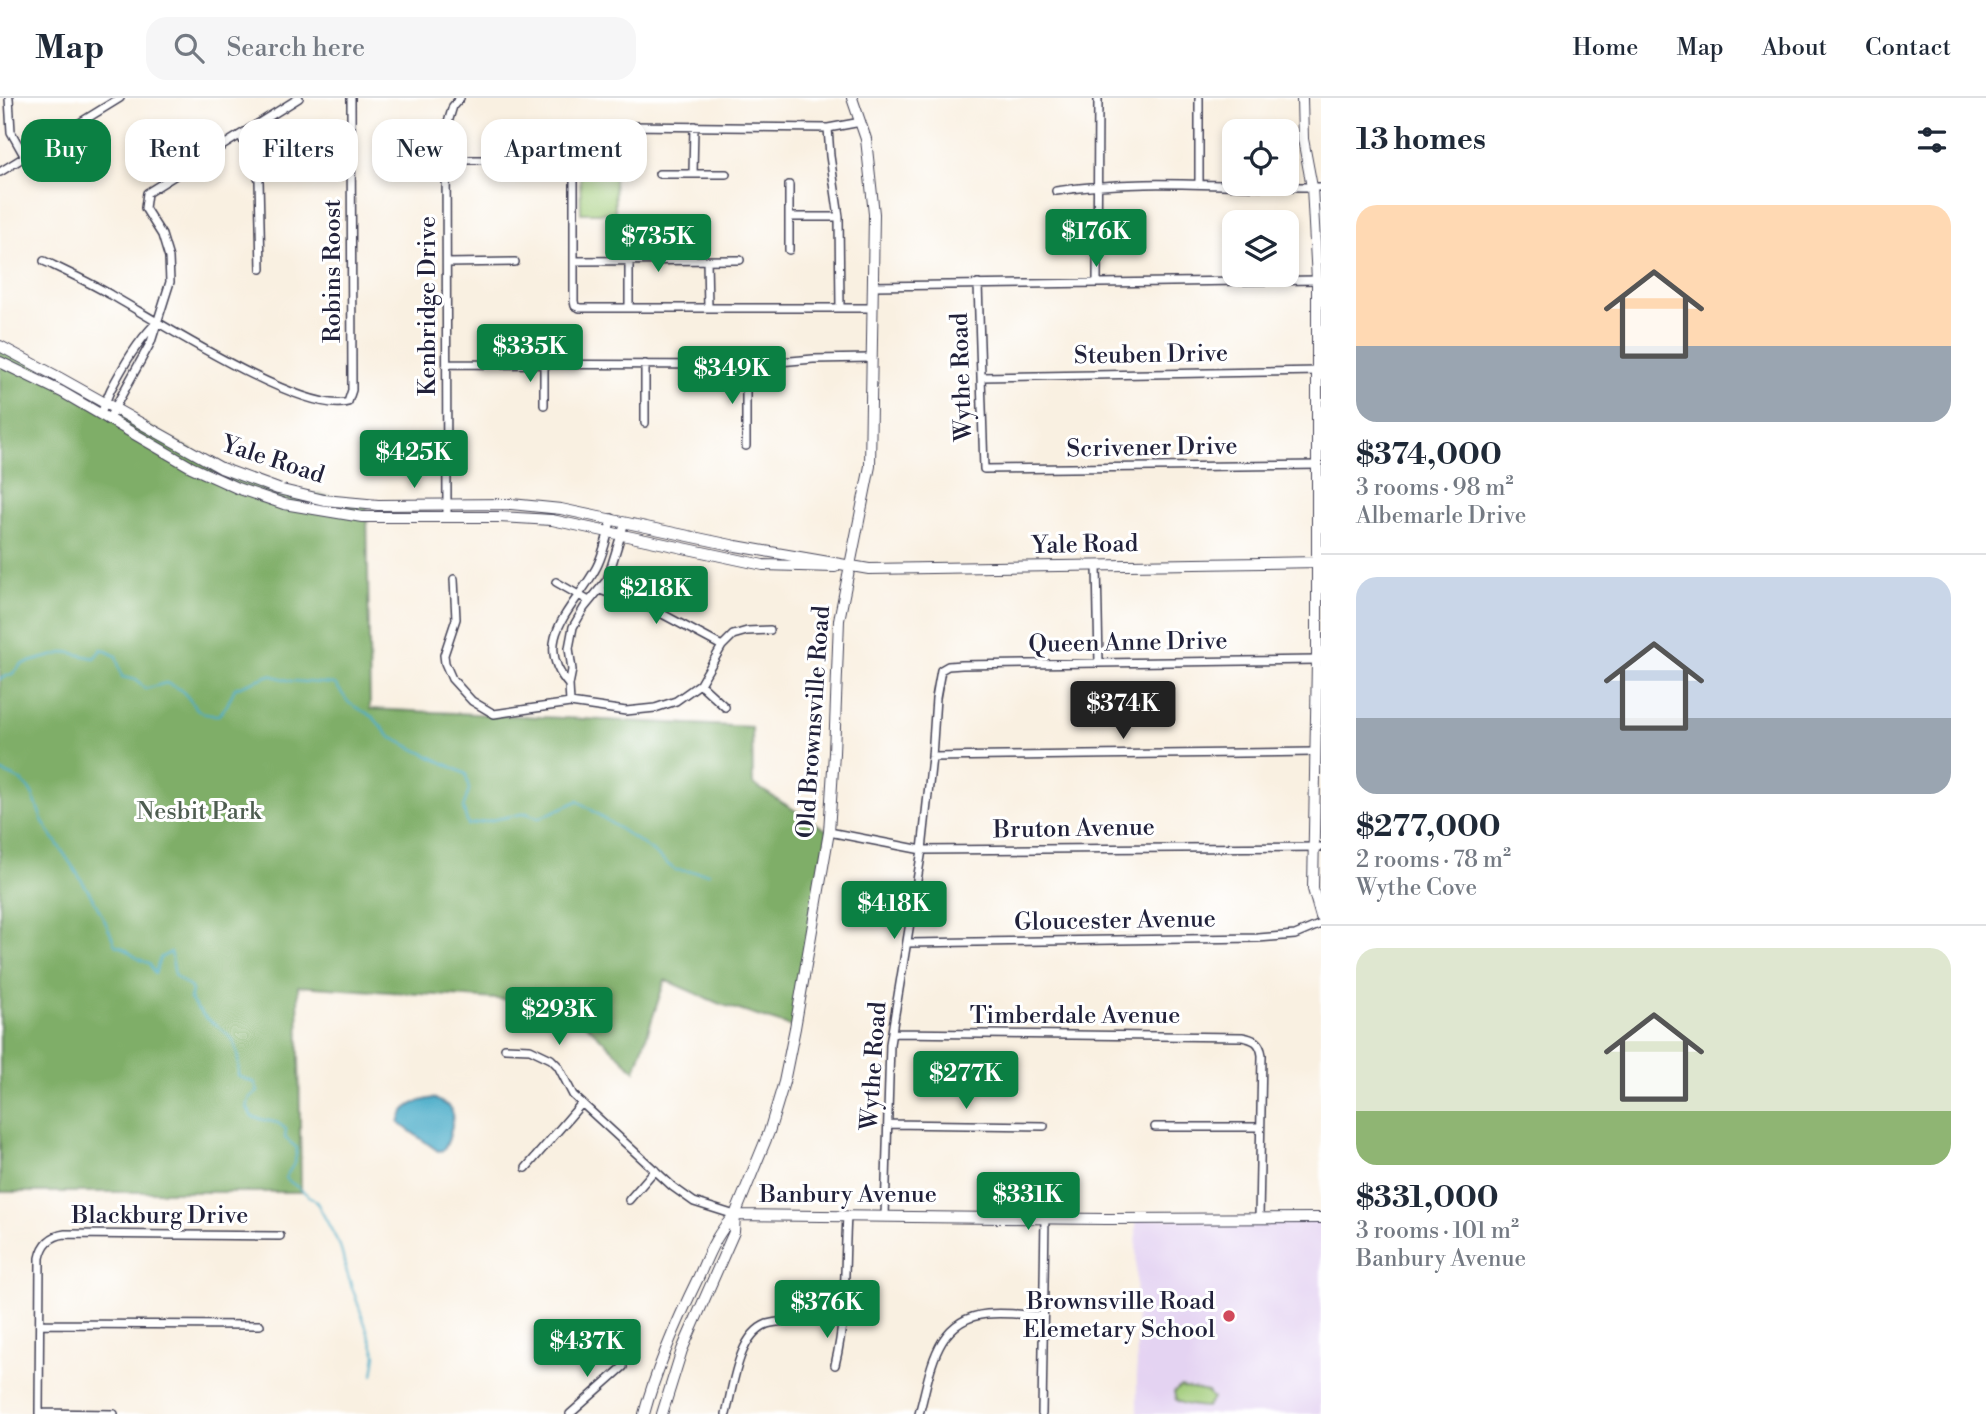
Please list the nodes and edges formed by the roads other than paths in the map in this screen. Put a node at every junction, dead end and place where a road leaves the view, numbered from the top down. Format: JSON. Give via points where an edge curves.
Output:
{"nodes":[{"id":1,"x":9,"y":98,"type":"edge"},
{"id":2,"x":120,"y":98,"type":"edge"},
{"id":3,"x":299,"y":98,"type":"edge"},
{"id":4,"x":351,"y":98,"type":"edge"},
{"id":5,"x":460,"y":98,"type":"edge"},
{"id":6,"x":852,"y":98,"type":"edge"},
{"id":7,"x":1098,"y":98,"type":"edge"},
{"id":8,"x":1199,"y":98,"type":"edge"},
{"id":9,"x":1302,"y":98,"type":"edge"},
{"id":10,"x":86,"y":119,"type":"edge"},
{"id":11,"x":267,"y":119,"type":"edge"},
{"id":12,"x":448,"y":119,"type":"edge"},
{"id":13,"x":861,"y":122,"type":"junction"},
{"id":14,"x":694,"y":126,"type":"junction"},
{"id":15,"x":828,"y":128,"type":"junction"},
{"id":16,"x":239,"y":137,"type":"edge"},
{"id":17,"x":21,"y":149,"type":"edge"},
{"id":18,"x":21,"y":159,"type":"edge"},
{"id":19,"x":0,"y":172,"type":"edge"},
{"id":20,"x":659,"y":174,"type":"dead end"},
{"id":21,"x":693,"y":174,"type":"junction"},
{"id":22,"x":726,"y":174,"type":"dead end"},
{"id":23,"x":259,"y":182,"type":"edge"},
{"id":24,"x":447,"y":182,"type":"edge"},
{"id":25,"x":1199,"y":183,"type":"junction"},
{"id":26,"x":789,"y":184,"type":"dead end"},
{"id":27,"x":1098,"y":185,"type":"junction"},
{"id":28,"x":1316,"y":187,"type":"edge"},
{"id":29,"x":1056,"y":191,"type":"dead end"},
{"id":30,"x":135,"y":203,"type":"dead end"},
{"id":31,"x":145,"y":203,"type":"junction"},
{"id":32,"x":789,"y":217,"type":"junction"},
{"id":33,"x":839,"y":217,"type":"junction"},
{"id":34,"x":789,"y":250,"type":"dead end"},
{"id":35,"x":629,"y":260,"type":"junction"},
{"id":36,"x":707,"y":260,"type":"junction"},
{"id":37,"x":740,"y":260,"type":"dead end"},
{"id":38,"x":44,"y":261,"type":"dead end"},
{"id":39,"x":575,"y":261,"type":"junction"},
{"id":40,"x":447,"y":262,"type":"junction"},
{"id":41,"x":515,"y":262,"type":"dead end"},
{"id":42,"x":261,"y":269,"type":"dead end"},
{"id":43,"x":1319,"y":280,"type":"edge"},
{"id":44,"x":1097,"y":283,"type":"junction"},
{"id":45,"x":978,"y":284,"type":"junction"},
{"id":46,"x":872,"y":286,"type":"junction"},
{"id":47,"x":629,"y":308,"type":"junction"},
{"id":48,"x":708,"y":308,"type":"junction"},
{"id":49,"x":840,"y":308,"type":"junction"},
{"id":50,"x":873,"y":308,"type":"junction"},
{"id":51,"x":156,"y":323,"type":"junction"},
{"id":52,"x":0,"y":346,"type":"edge"},
{"id":53,"x":871,"y":358,"type":"junction"},
{"id":54,"x":0,"y":362,"type":"edge"},
{"id":55,"x":447,"y":364,"type":"junction"},
{"id":56,"x":544,"y":364,"type":"junction"},
{"id":57,"x":645,"y":364,"type":"junction"},
{"id":58,"x":746,"y":365,"type":"junction"},
{"id":59,"x":1318,"y":371,"type":"edge"},
{"id":60,"x":982,"y":377,"type":"junction"},
{"id":61,"x":544,"y":405,"type":"dead end"},
{"id":62,"x":110,"y":407,"type":"junction"},
{"id":63,"x":104,"y":417,"type":"junction"},
{"id":64,"x":645,"y":423,"type":"dead end"},
{"id":65,"x":746,"y":446,"type":"dead end"},
{"id":66,"x":1319,"y":465,"type":"edge"},
{"id":67,"x":984,"y":469,"type":"joint"},
{"id":68,"x":447,"y":505,"type":"junction"},
{"id":69,"x":447,"y":517,"type":"junction"},
{"id":70,"x":612,"y":518,"type":"junction"},
{"id":71,"x":625,"y":522,"type":"junction"},
{"id":72,"x":609,"y":530,"type":"junction"},
{"id":73,"x":622,"y":533,"type":"junction"},
{"id":74,"x":1319,"y":562,"type":"edge"},
{"id":75,"x":850,"y":566,"type":"junction"},
{"id":76,"x":1097,"y":566,"type":"junction"},
{"id":77,"x":454,"y":579,"type":"dead end"},
{"id":78,"x":556,"y":582,"type":"dead end"},
{"id":79,"x":600,"y":590,"type":"junction"},
{"id":80,"x":578,"y":594,"type":"junction"},
{"id":81,"x":589,"y":601,"type":"junction"},
{"id":82,"x":770,"y":630,"type":"dead end"},
{"id":83,"x":722,"y":646,"type":"junction"},
{"id":84,"x":1317,"y":660,"type":"junction"},
{"id":85,"x":1099,"y":663,"type":"junction"},
{"id":86,"x":941,"y":670,"type":"joint"},
{"id":87,"x":700,"y":684,"type":"junction"},
{"id":88,"x":569,"y":685,"type":"junction"},
{"id":89,"x":570,"y":703,"type":"junction"},
{"id":90,"x":725,"y":708,"type":"dead end"},
{"id":91,"x":1314,"y":752,"type":"junction"},
{"id":92,"x":932,"y":757,"type":"junction"},
{"id":93,"x":829,"y":832,"type":"junction"},
{"id":94,"x":1318,"y":847,"type":"edge"},
{"id":95,"x":922,"y":850,"type":"junction"},
{"id":96,"x":1321,"y":917,"type":"edge"},
{"id":97,"x":1321,"y":925,"type":"edge"},
{"id":98,"x":908,"y":943,"type":"junction"},
{"id":99,"x":892,"y":1033,"type":"junction"},
{"id":100,"x":505,"y":1048,"type":"dead end"},
{"id":101,"x":582,"y":1103,"type":"junction"},
{"id":102,"x":888,"y":1124,"type":"junction"},
{"id":103,"x":1044,"y":1126,"type":"dead end"},
{"id":104,"x":1155,"y":1127,"type":"dead end"},
{"id":105,"x":1260,"y":1127,"type":"junction"},
{"id":106,"x":526,"y":1168,"type":"dead end"},
{"id":107,"x":655,"y":1170,"type":"junction"},
{"id":108,"x":629,"y":1200,"type":"dead end"},
{"id":109,"x":735,"y":1215,"type":"junction"},
{"id":110,"x":847,"y":1216,"type":"junction"},
{"id":111,"x":885,"y":1216,"type":"junction"},
{"id":112,"x":1045,"y":1217,"type":"junction"},
{"id":113,"x":1259,"y":1218,"type":"junction"},
{"id":114,"x":1321,"y":1218,"type":"edge"},
{"id":115,"x":281,"y":1236,"type":"dead end"},
{"id":116,"x":1042,"y":1316,"type":"junction"},
{"id":117,"x":843,"y":1318,"type":"junction"},
{"id":118,"x":40,"y":1324,"type":"junction"},
{"id":119,"x":260,"y":1325,"type":"dead end"},
{"id":120,"x":835,"y":1365,"type":"dead end"},
{"id":121,"x":623,"y":1367,"type":"dead end"},
{"id":122,"x":38,"y":1414,"type":"edge"},
{"id":123,"x":114,"y":1414,"type":"edge"},
{"id":124,"x":570,"y":1414,"type":"edge"},
{"id":125,"x":644,"y":1414,"type":"edge"},
{"id":126,"x":662,"y":1414,"type":"edge"},
{"id":127,"x":726,"y":1414,"type":"edge"},
{"id":128,"x":919,"y":1414,"type":"edge"},
{"id":129,"x":1042,"y":1414,"type":"edge"}],
"edges":[{"from":1,"to":17,"type":"street","via":[[11,132]]},
{"from":2,"to":10,"type":"street"},
{"from":3,"to":11,"type":"street"},
{"from":4,"to":51,"type":"street","name":"Robins Roost","via":[[352,390],[348,402],[320,400],[274,385]]},
{"from":5,"to":12,"type":"street","name":"Kenbridge Drive"},
{"from":6,"to":13,"type":"main road","name":"Old Brownsville Road"},
{"from":7,"to":27,"type":"street"},
{"from":8,"to":25,"type":"street"},
{"from":9,"to":28,"type":"main road","via":[[1303,139]]},
{"from":13,"to":15,"type":"street"},
{"from":13,"to":46,"type":"main road","name":"Old Brownsville Road","via":[[874,214]]},
{"from":14,"to":15,"type":"street"},
{"from":14,"to":21,"type":"street"},
{"from":14,"to":39,"type":"street","via":[[626,126],[577,135]]},
{"from":15,"to":33,"type":"street"},
{"from":16,"to":31,"type":"street","via":[[153,188]]},
{"from":18,"to":19,"type":"street"},
{"from":20,"to":21,"type":"street"},
{"from":21,"to":22,"type":"street"},
{"from":23,"to":42,"type":"street"},
{"from":24,"to":40,"type":"street","name":"Kenbridge Drive"},
{"from":25,"to":27,"type":"street"},
{"from":25,"to":28,"type":"street"},
{"from":26,"to":32,"type":"street"},
{"from":27,"to":29,"type":"street"},
{"from":27,"to":44,"type":"street"},
{"from":28,"to":43,"type":"main road"},
{"from":30,"to":31,"type":"street"},
{"from":31,"to":51,"type":"street","via":[[169,258],[169,287]]},
{"from":32,"to":33,"type":"street"},
{"from":32,"to":34,"type":"street"},
{"from":33,"to":49,"type":"street"},
{"from":35,"to":36,"type":"street"},
{"from":35,"to":39,"type":"street"},
{"from":35,"to":47,"type":"street"},
{"from":36,"to":37,"type":"street"},
{"from":36,"to":48,"type":"street"},
{"from":38,"to":51,"type":"street","via":[[111,294]]},
{"from":39,"to":47,"type":"street","via":[[575,306]]},
{"from":40,"to":41,"type":"street"},
{"from":40,"to":55,"type":"street","name":"Kenbridge Drive"},
{"from":43,"to":44,"type":"street"},
{"from":43,"to":59,"type":"main road"},
{"from":44,"to":45,"type":"street"},
{"from":45,"to":46,"type":"street"},
{"from":45,"to":60,"type":"street","name":"Wythe Road"},
{"from":46,"to":50,"type":"main road","name":"Old Brownsville Road"},
{"from":47,"to":48,"type":"street"},
{"from":48,"to":49,"type":"street"},
{"from":49,"to":50,"type":"street"},
{"from":50,"to":53,"type":"main road","name":"Old Brownsville Road"},
{"from":51,"to":62,"type":"street","via":[[151,342]]},
{"from":52,"to":62,"type":"main road","name":"Yale Road"},
{"from":53,"to":58,"type":"street"},
{"from":53,"to":75,"type":"main road","name":"Old Brownsville Road","via":[[870,466]]},
{"from":54,"to":63,"type":"main road","name":"Yale Road"},
{"from":55,"to":56,"type":"street"},
{"from":55,"to":68,"type":"street","name":"Kenbridge Drive"},
{"from":56,"to":57,"type":"street"},
{"from":56,"to":61,"type":"street"},
{"from":57,"to":58,"type":"street"},
{"from":57,"to":64,"type":"street"},
{"from":58,"to":65,"type":"street"},
{"from":59,"to":60,"type":"street","name":"Steuben Drive"},
{"from":59,"to":66,"type":"main road"},
{"from":60,"to":67,"type":"street","name":"Wythe Road"},
{"from":62,"to":63,"type":"street"},
{"from":62,"to":68,"type":"main road","name":"Yale Road","via":[[205,461],[278,489],[360,505]]},
{"from":63,"to":69,"type":"main road","name":"Yale Road","via":[[191,467],[284,504],[362,517]]},
{"from":66,"to":67,"type":"street","name":"Scrivener Drive"},
{"from":66,"to":74,"type":"main road"},
{"from":68,"to":69,"type":"street","name":"Kenbridge Drive"},
{"from":68,"to":70,"type":"main road","name":"Yale Road","via":[[528,505]]},
{"from":69,"to":72,"type":"main road","name":"Yale Road","via":[[523,517]]},
{"from":70,"to":71,"type":"main road","name":"Yale Road"},
{"from":70,"to":72,"type":"street"},
{"from":71,"to":73,"type":"street"},
{"from":71,"to":75,"type":"main road","name":"Yale Road"},
{"from":72,"to":73,"type":"main road","name":"Yale Road"},
{"from":72,"to":80,"type":"street","via":[[598,565]]},
{"from":73,"to":75,"type":"main road","name":"Yale Road","via":[[763,565]]},
{"from":73,"to":79,"type":"street"},
{"from":74,"to":76,"type":"main road","name":"Yale Road"},
{"from":74,"to":84,"type":"main road"},
{"from":75,"to":76,"type":"main road","name":"Yale Road","via":[[876,570]]},
{"from":75,"to":93,"type":"main road","name":"Old Brownsville Road","via":[[839,620]]},
{"from":76,"to":85,"type":"street"},
{"from":77,"to":89,"type":"street","via":[[456,619],[444,659],[452,679],[472,701],[494,714]]},
{"from":78,"to":80,"type":"street"},
{"from":79,"to":81,"type":"street"},
{"from":79,"to":83,"type":"street","via":[[653,609]]},
{"from":80,"to":81,"type":"street"},
{"from":80,"to":88,"type":"street","via":[[556,635],[559,674]]},
{"from":81,"to":88,"type":"street","via":[[573,627]]},
{"from":82,"to":83,"type":"street","via":[[741,632]]},
{"from":83,"to":87,"type":"street"},
{"from":84,"to":85,"type":"street","name":"Queen Anne Drive"},
{"from":84,"to":91,"type":"main road"},
{"from":85,"to":86,"type":"street","name":"Queen Anne Drive","via":[[962,665]]},
{"from":86,"to":92,"type":"street","name":"Wythe Road"},
{"from":87,"to":89,"type":"street","via":[[676,701],[643,710]]},
{"from":87,"to":90,"type":"street"},
{"from":88,"to":89,"type":"street"},
{"from":91,"to":92,"type":"street"},
{"from":91,"to":94,"type":"main road"},
{"from":92,"to":95,"type":"street","name":"Wythe Road"},
{"from":93,"to":95,"type":"street","name":"Bruton Avenue"},
{"from":93,"to":109,"type":"main road","name":"Old Brownsville Road","via":[[784,1082]]},
{"from":94,"to":95,"type":"street","name":"Bruton Avenue"},
{"from":94,"to":96,"type":"main road","via":[[1313,889]]},
{"from":95,"to":98,"type":"street","name":"Wythe Road"},
{"from":97,"to":98,"type":"street","name":"Gloucester Avenue","via":[[1295,935],[1258,938]]},
{"from":98,"to":99,"type":"street","name":"Wythe Road"},
{"from":99,"to":102,"type":"street","name":"Wythe Road"},
{"from":99,"to":105,"type":"street","name":"Timberdale Avenue","via":[[1242,1037],[1257,1042],[1262,1055]]},
{"from":100,"to":101,"type":"street","name":"Banbury Avenue","via":[[530,1049],[551,1059]]},
{"from":101,"to":106,"type":"street"},
{"from":101,"to":107,"type":"street","name":"Banbury Avenue"},
{"from":102,"to":103,"type":"street"},
{"from":102,"to":111,"type":"street","name":"Wythe Road"},
{"from":104,"to":105,"type":"street"},
{"from":105,"to":113,"type":"street"},
{"from":107,"to":108,"type":"street"},
{"from":107,"to":109,"type":"street","name":"Banbury Avenue","via":[[694,1202]]},
{"from":109,"to":110,"type":"main road","name":"Banbury Avenue"},
{"from":109,"to":125,"type":"main road","via":[[721,1228],[678,1318]]},
{"from":109,"to":126,"type":"main road","via":[[734,1232],[682,1349]]},
{"from":110,"to":111,"type":"main road","name":"Banbury Avenue"},
{"from":110,"to":117,"type":"street"},
{"from":111,"to":112,"type":"main road","name":"Banbury Avenue"},
{"from":112,"to":113,"type":"main road","name":"Banbury Avenue"},
{"from":112,"to":116,"type":"street"},
{"from":113,"to":114,"type":"main road","name":"Banbury Avenue"},
{"from":115,"to":118,"type":"street","name":"Blackburg Drive","via":[[54,1236],[44,1245],[40,1258]]},
{"from":116,"to":128,"type":"street","via":[[987,1314],[954,1326],[936,1354]]},
{"from":116,"to":129,"type":"street"},
{"from":117,"to":120,"type":"street"},
{"from":117,"to":127,"type":"street","via":[[768,1324],[752,1334],[740,1357]]},
{"from":118,"to":119,"type":"street"},
{"from":118,"to":122,"type":"street"},
{"from":121,"to":124,"type":"street"},
{"from":122,"to":123,"type":"street"}]}
